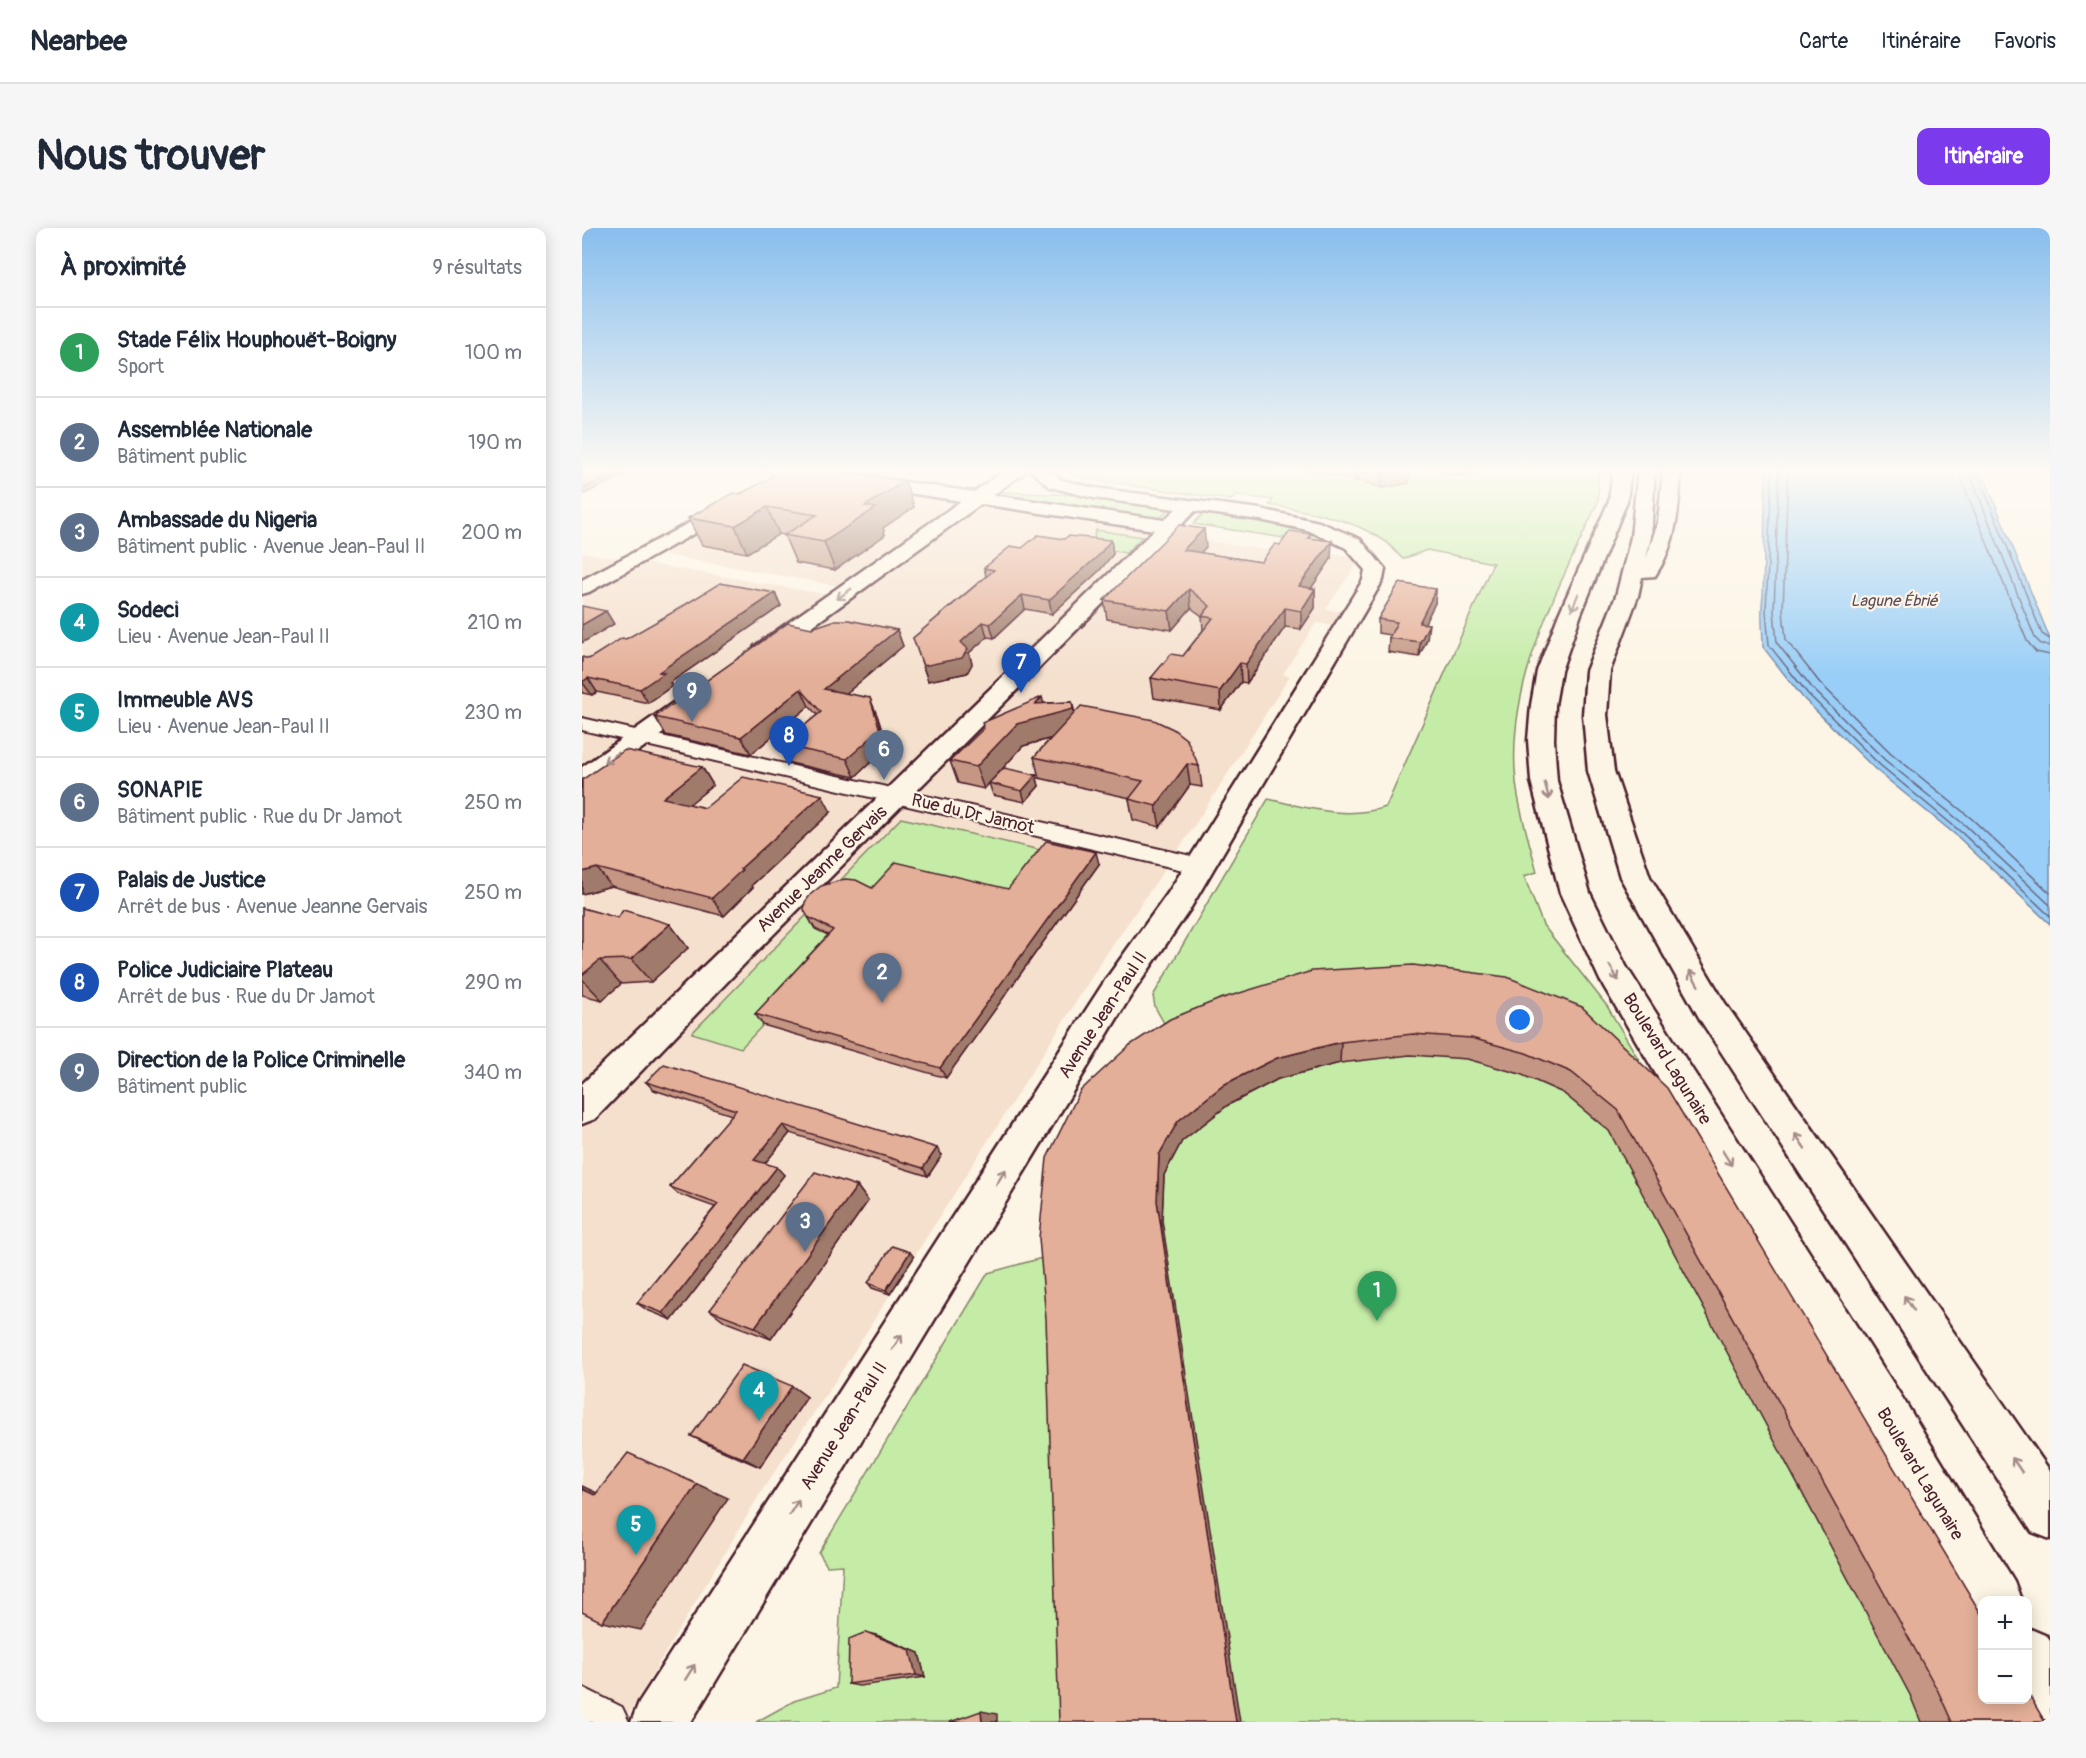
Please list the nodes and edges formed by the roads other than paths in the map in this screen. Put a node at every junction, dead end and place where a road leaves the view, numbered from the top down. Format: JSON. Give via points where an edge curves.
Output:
{"nodes":[{"id":1,"x":670,"y":539,"type":"edge"},
{"id":2,"x":919,"y":539,"type":"edge"},
{"id":3,"x":1157,"y":539,"type":"edge"},
{"id":4,"x":1345,"y":539,"type":"edge"},
{"id":5,"x":1602,"y":539,"type":"edge"},
{"id":6,"x":1641,"y":539,"type":"edge"},
{"id":7,"x":1662,"y":539,"type":"edge"},
{"id":8,"x":582,"y":588,"type":"edge"},
{"id":9,"x":1626,"y":596,"type":"junction"},
{"id":10,"x":743,"y":665,"type":"edge"},
{"id":11,"x":715,"y":685,"type":"edge"},
{"id":12,"x":582,"y":723,"type":"edge"},
{"id":13,"x":640,"y":737,"type":"junction"},
{"id":14,"x":582,"y":779,"type":"edge"},
{"id":15,"x":897,"y":796,"type":"junction"},
{"id":16,"x":1200,"y":866,"type":"junction"},
{"id":17,"x":582,"y":1108,"type":"edge"},
{"id":18,"x":2050,"y":1514,"type":"edge"},
{"id":19,"x":1993,"y":1596,"type":"edge"},
{"id":20,"x":2032,"y":1662,"type":"edge"},
{"id":21,"x":2050,"y":1693,"type":"edge"},
{"id":22,"x":582,"y":1709,"type":"edge"},
{"id":23,"x":607,"y":1722,"type":"edge"},
{"id":24,"x":659,"y":1722,"type":"edge"}],
"edges":[{"from":1,"to":8,"type":"main road"},
{"from":2,"to":10,"type":"main road","one_way":true},
{"from":3,"to":15,"type":"main road","name":"Avenue Jeanne Gervais"},
{"from":4,"to":16,"type":"main road","name":"Avenue Jean-Paul II","via":[[1365,551],[1376,569],[1374,580]]},
{"from":5,"to":19,"type":"main road","name":"Boulevard Lagunaire","one_way":true,"via":[[1567,623],[1543,705],[1544,781],[1575,892],[1612,971]]},
{"from":6,"to":9,"type":"main road"},
{"from":7,"to":9,"type":"main road","via":[[1650,569]]},
{"from":18,"to":9,"type":"main road","one_way":true,"via":[[1713,1012],[1635,877],[1601,771],[1595,715],[1598,672]]},
{"from":11,"to":13,"type":"main road"},
{"from":12,"to":13,"type":"street","name":"Rue du Dr Jamot"},
{"from":13,"to":14,"type":"main road","one_way":true},
{"from":13,"to":15,"type":"street","name":"Rue du Dr Jamot"},
{"from":15,"to":16,"type":"street","name":"Rue du Dr Jamot"},
{"from":15,"to":17,"type":"main road","name":"Avenue Jeanne Gervais"},
{"from":24,"to":16,"type":"main road","name":"Avenue Jean-Paul II","one_way":true,"via":[[1118,988]]},
{"from":20,"to":21,"type":"main road"},
{"from":22,"to":23,"type":"street"}]}
